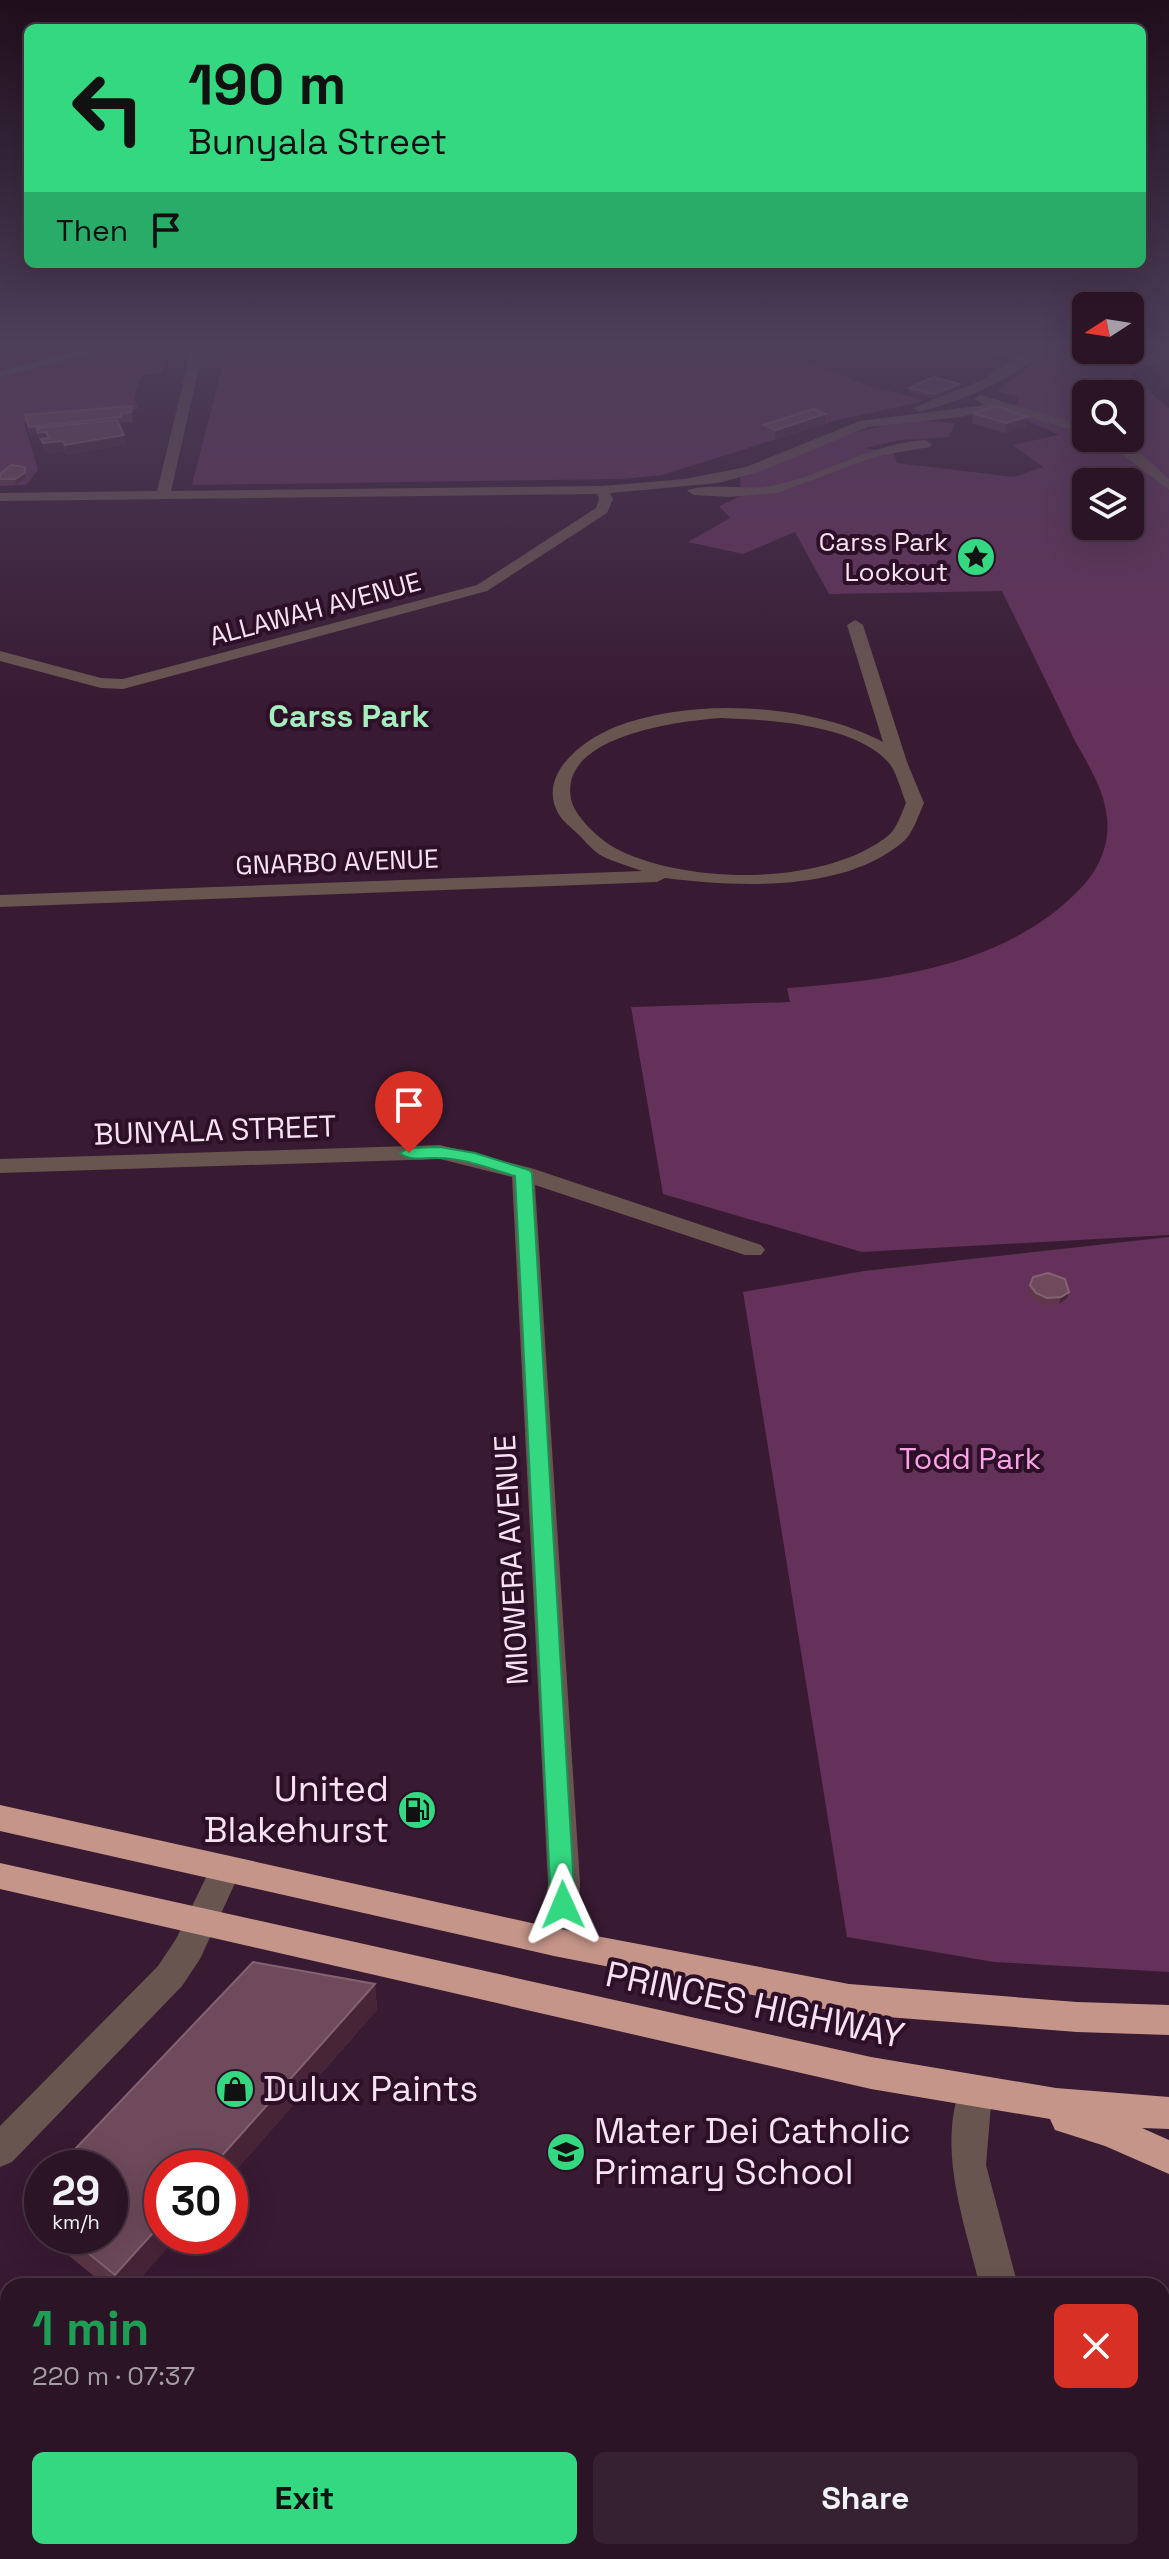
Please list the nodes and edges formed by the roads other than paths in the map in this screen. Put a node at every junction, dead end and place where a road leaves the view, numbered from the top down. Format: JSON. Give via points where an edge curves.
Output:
{"nodes":[{"id":1,"x":170,"y":464,"type":"edge"},
{"id":2,"x":728,"y":464,"type":"edge"},
{"id":3,"x":762,"y":464,"type":"edge"},
{"id":4,"x":844,"y":464,"type":"edge"},
{"id":5,"x":1145,"y":464,"type":"edge"},
{"id":6,"x":1169,"y":486,"type":"edge"},
{"id":7,"x":636,"y":487,"type":"junction"},
{"id":8,"x":602,"y":490,"type":"junction"},
{"id":9,"x":163,"y":494,"type":"junction"},
{"id":10,"x":0,"y":497,"type":"edge"},
{"id":11,"x":855,"y":625,"type":"dead end"},
{"id":12,"x":0,"y":656,"type":"edge"},
{"id":13,"x":898,"y":762,"type":"junction"},
{"id":14,"x":675,"y":875,"type":"junction"},
{"id":15,"x":0,"y":901,"type":"edge"},
{"id":16,"x":0,"y":1166,"type":"edge"},
{"id":17,"x":523,"y":1173,"type":"junction"},
{"id":18,"x":753,"y":1250,"type":"dead end"},
{"id":19,"x":0,"y":1818,"type":"edge"},
{"id":20,"x":226,"y":1868,"type":"junction"},
{"id":21,"x":0,"y":1876,"type":"edge"},
{"id":22,"x":201,"y":1923,"type":"junction"},
{"id":23,"x":554,"y":1942,"type":"junction"},
{"id":24,"x":1169,"y":2020,"type":"edge"},
{"id":25,"x":975,"y":2093,"type":"junction"},
{"id":26,"x":1014,"y":2101,"type":"junction"},
{"id":27,"x":1169,"y":2113,"type":"edge"},
{"id":28,"x":0,"y":2150,"type":"edge"},
{"id":29,"x":1169,"y":2157,"type":"edge"},
{"id":30,"x":997,"y":2278,"type":"edge"}],
"edges":[{"from":1,"to":9,"type":"street"},
{"from":2,"to":7,"type":"street"},
{"from":3,"to":7,"type":"street","via":[[677,486]]},
{"from":4,"to":7,"type":"street","via":[[784,487],[724,494]]},
{"from":5,"to":6,"type":"street"},
{"from":7,"to":8,"type":"street"},
{"from":8,"to":9,"type":"street"},
{"from":8,"to":12,"type":"street","name":"ALLAWAH AVENUE","via":[[602,510],[482,588],[123,684]]},
{"from":9,"to":10,"type":"street"},
{"from":11,"to":13,"type":"street","name":"GNARBO AVENUE"},
{"from":13,"to":14,"type":"street","name":"GNARBO AVENUE","via":[[914,804],[902,833],[873,854],[822,873],[767,881]]},
{"from":13,"to":14,"type":"street","name":"GNARBO AVENUE","via":[[839,730],[774,716],[721,713],[673,717],[589,747],[569,768],[560,793],[570,819],[592,841],[630,861]]},
{"from":14,"to":15,"type":"street","name":"GNARBO AVENUE"},
{"from":16,"to":17,"type":"street","name":"BUNYALA STREET","via":[[440,1152]]},
{"from":17,"to":18,"type":"street","name":"BUNYALA STREET"},
{"from":17,"to":23,"type":"street","name":"MIOWERA AVENUE","via":[[564,1883]]},
{"from":19,"to":20,"type":"highway","name":"PRINCES HIGHWAY"},
{"from":20,"to":22,"type":"street"},
{"from":20,"to":23,"type":"highway","name":"PRINCES HIGHWAY"},
{"from":21,"to":22,"type":"highway","name":"PRINCES HIGHWAY"},
{"from":22,"to":25,"type":"highway","name":"PRINCES HIGHWAY"},
{"from":22,"to":28,"type":"street","via":[[170,1976]]},
{"from":23,"to":24,"type":"highway","name":"PRINCES HIGHWAY","via":[[849,1999]]},
{"from":25,"to":26,"type":"highway","name":"PRINCES HIGHWAY"},
{"from":25,"to":30,"type":"street","via":[[968,2165]]},
{"from":26,"to":27,"type":"highway","name":"PRINCES HIGHWAY"},
{"from":26,"to":29,"type":"highway","via":[[1110,2131]]}]}
